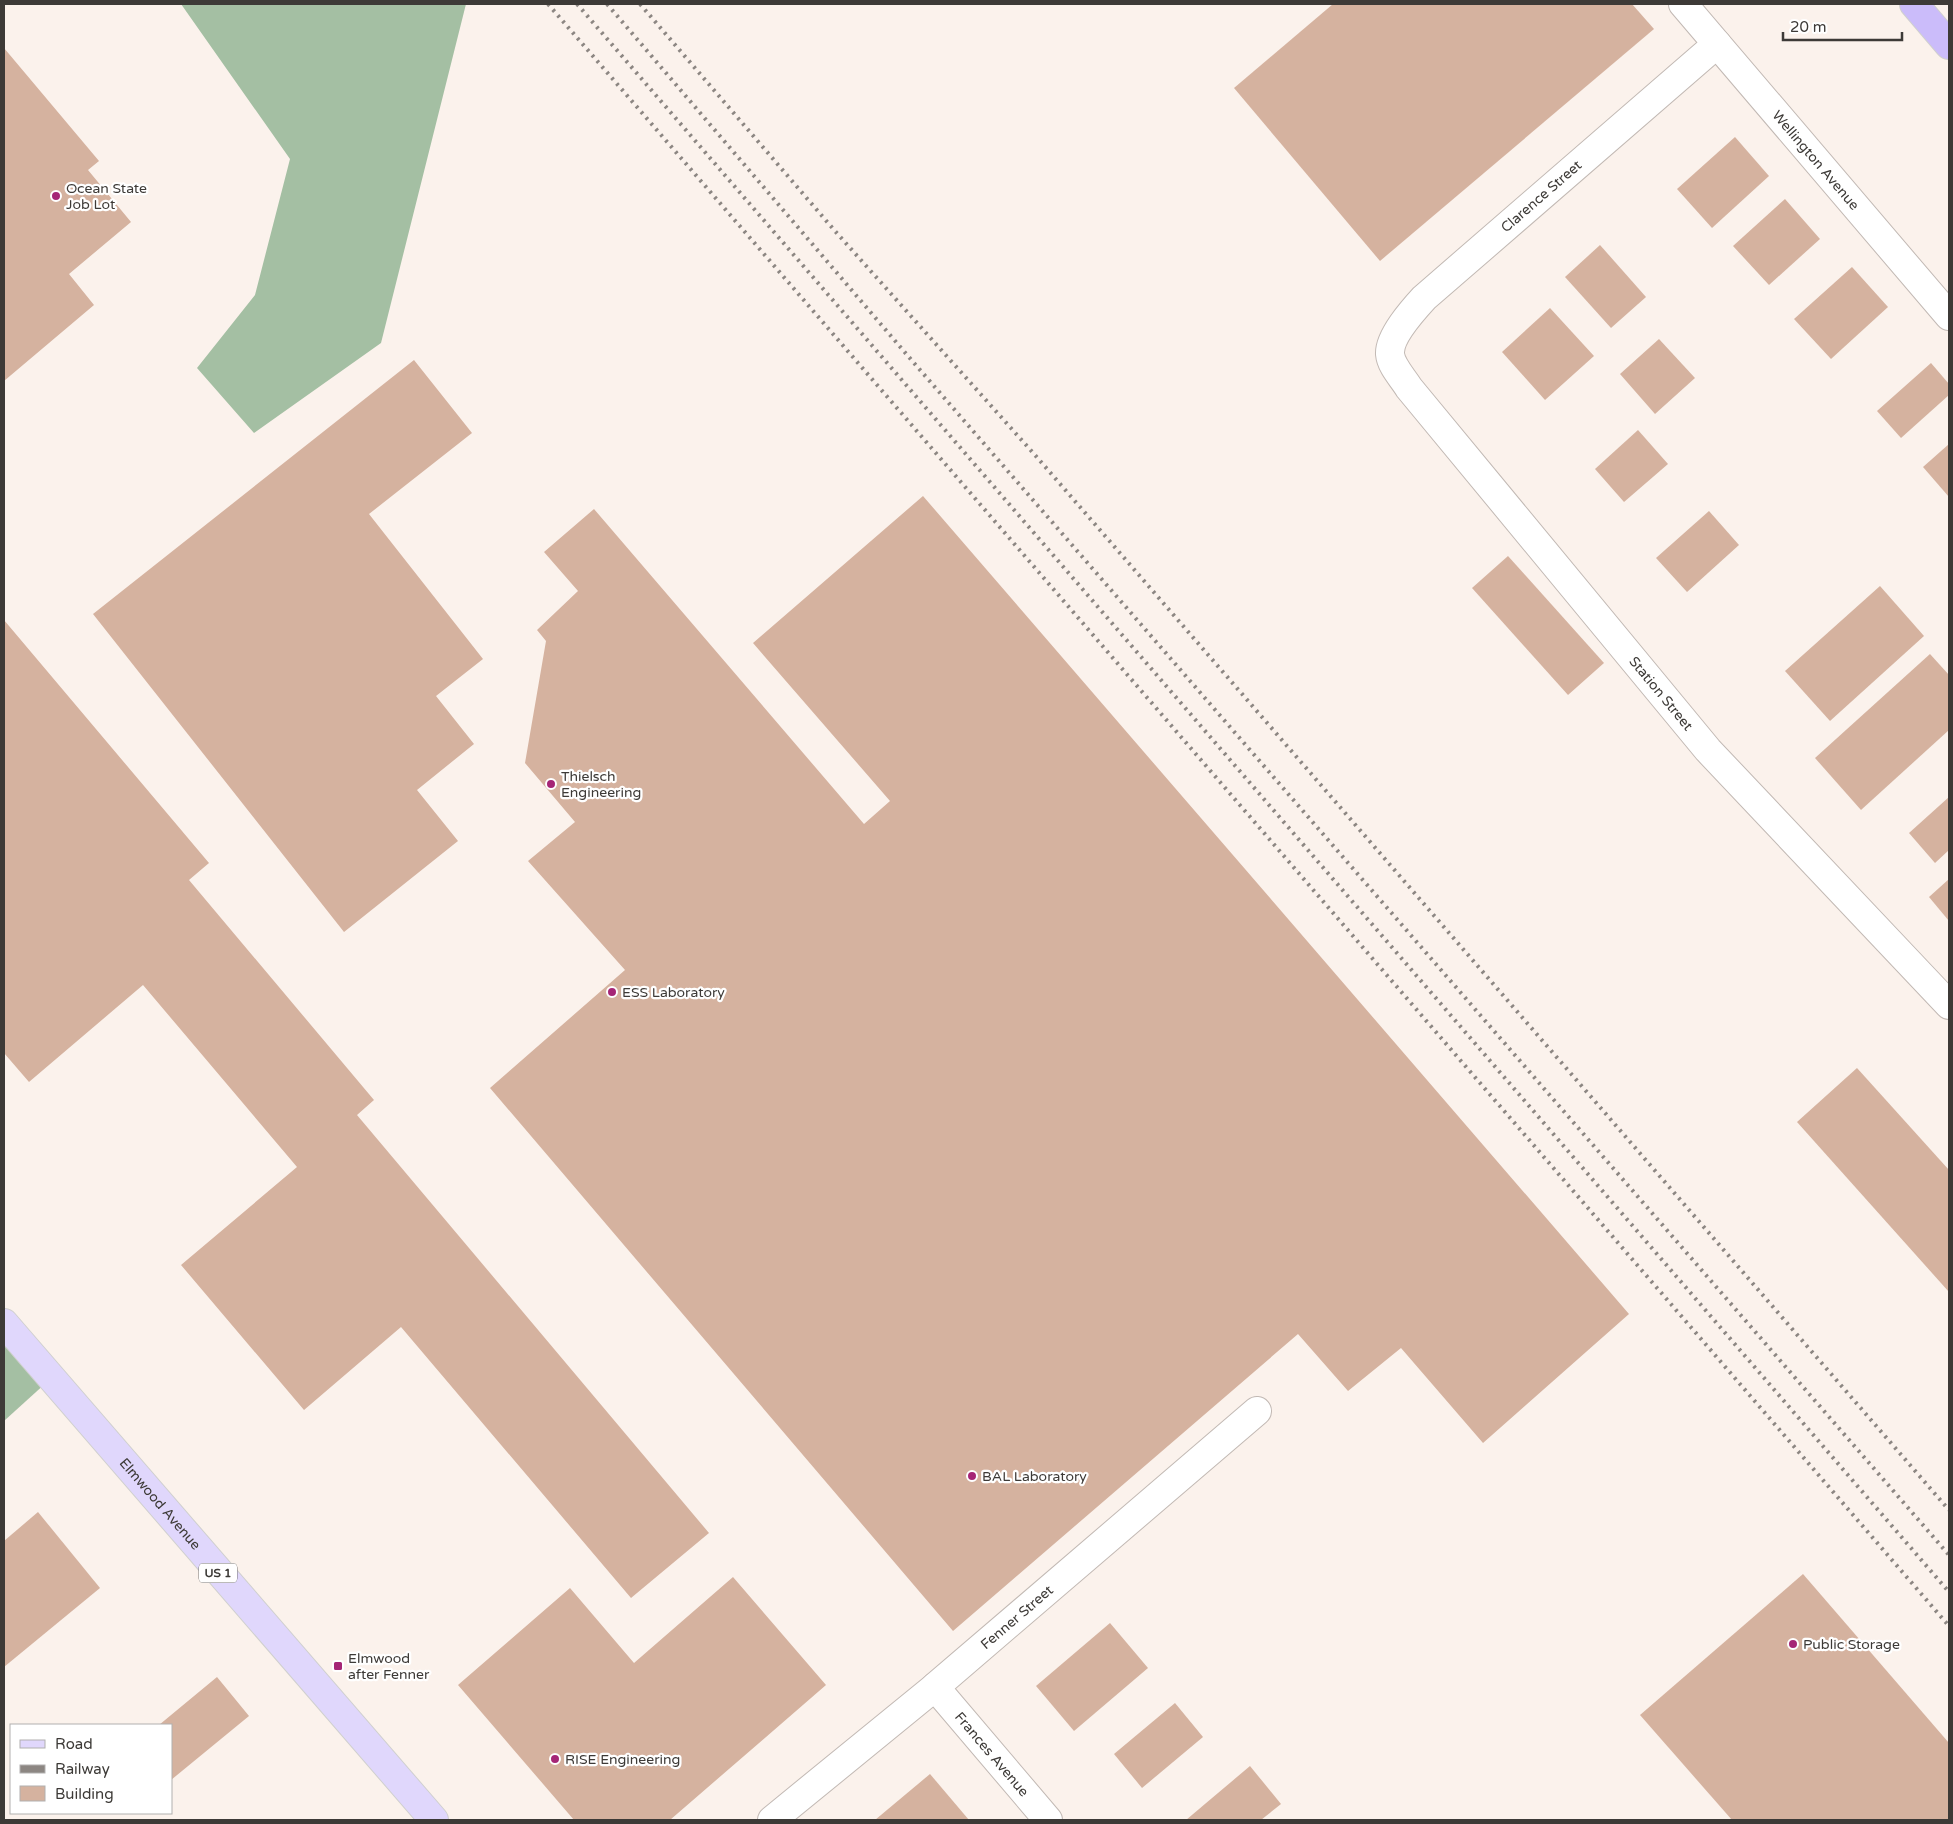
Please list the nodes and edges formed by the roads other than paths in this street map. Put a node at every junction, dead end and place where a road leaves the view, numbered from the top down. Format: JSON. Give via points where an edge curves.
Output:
{"nodes":[{"id":1,"x":1683,"y":4,"type":"edge"},
{"id":2,"x":1914,"y":4,"type":"edge"},
{"id":3,"x":1717,"y":44,"type":"junction"},
{"id":4,"x":1949,"y":45,"type":"edge"},
{"id":5,"x":1949,"y":316,"type":"edge"},
{"id":6,"x":1394,"y":365,"type":"joint"},
{"id":7,"x":1949,"y":1005,"type":"edge"},
{"id":8,"x":4,"y":1323,"type":"edge"},
{"id":9,"x":1257,"y":1411,"type":"dead end"},
{"id":10,"x":935,"y":1687,"type":"junction"},
{"id":11,"x":434,"y":1820,"type":"edge"},
{"id":12,"x":772,"y":1820,"type":"edge"},
{"id":13,"x":1048,"y":1820,"type":"edge"}],
"edges":[{"from":1,"to":3,"type":"street","name":"Wellington Avenue"},
{"from":2,"to":4,"type":"highway"},
{"from":3,"to":5,"type":"street","name":"Wellington Avenue"},
{"from":3,"to":6,"type":"street","name":"Clarence Street","via":[[1424,298],[1396,334],[1390,353]]},
{"from":6,"to":7,"type":"street","name":"Station Street","via":[[1409,388],[1708,750]]},
{"from":8,"to":11,"type":"main road","name":"Elmwood Avenue","number":"US 1"},
{"from":9,"to":10,"type":"street","name":"Fenner Street"},
{"from":10,"to":12,"type":"street","name":"Fenner Street"},
{"from":10,"to":13,"type":"street","name":"Frances Avenue"}]}
